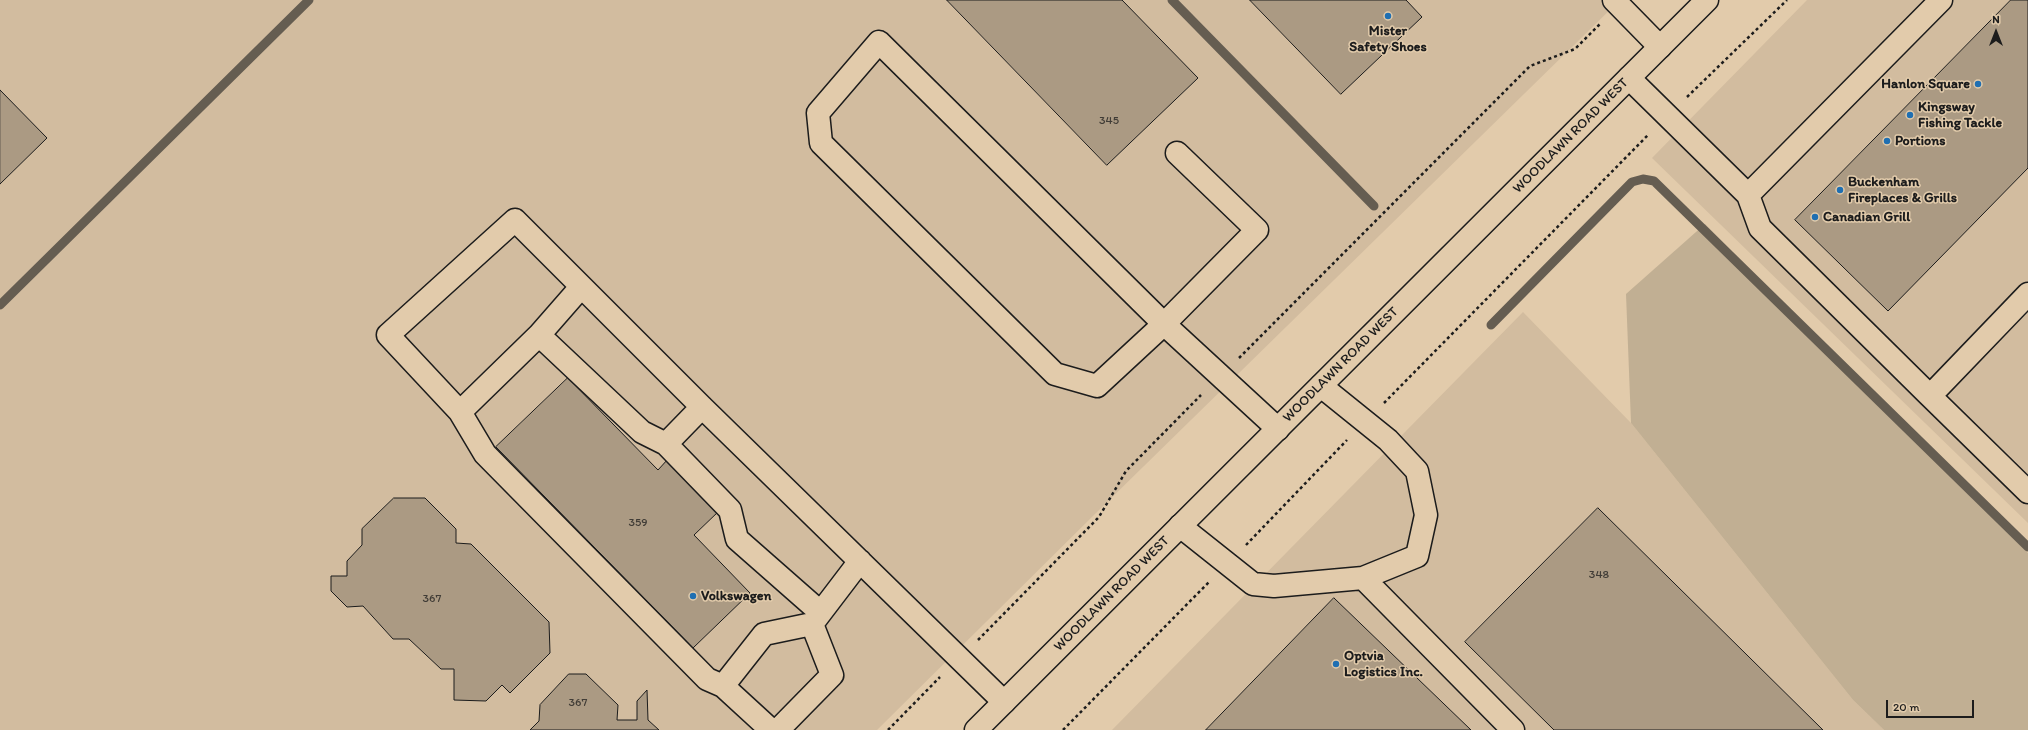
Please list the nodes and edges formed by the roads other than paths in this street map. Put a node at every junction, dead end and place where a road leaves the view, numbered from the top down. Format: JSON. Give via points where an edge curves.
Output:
{"nodes":[{"id":1,"x":1707,"y":0,"type":"edge"},
{"id":2,"x":1941,"y":0,"type":"edge"},
{"id":3,"x":1616,"y":3,"type":"edge"},
{"id":4,"x":1660,"y":47,"type":"junction"},
{"id":5,"x":1629,"y":78,"type":"junction"},
{"id":6,"x":1177,"y":153,"type":"dead end"},
{"id":7,"x":1748,"y":195,"type":"junction"},
{"id":8,"x":581,"y":287,"type":"junction"},
{"id":9,"x":2028,"y":294,"type":"edge"},
{"id":10,"x":1164,"y":324,"type":"junction"},
{"id":11,"x":539,"y":335,"type":"junction"},
{"id":12,"x":1321,"y":386,"type":"junction"},
{"id":13,"x":1930,"y":396,"type":"junction"},
{"id":14,"x":702,"y":406,"type":"junction"},
{"id":15,"x":460,"y":412,"type":"junction"},
{"id":16,"x":1278,"y":428,"type":"junction"},
{"id":17,"x":666,"y":444,"type":"junction"},
{"id":18,"x":2028,"y":492,"type":"edge"},
{"id":19,"x":1180,"y":526,"type":"junction"},
{"id":20,"x":860,"y":562,"type":"junction"},
{"id":21,"x":1363,"y":578,"type":"junction"},
{"id":22,"x":816,"y":618,"type":"junction"},
{"id":23,"x":723,"y":686,"type":"junction"},
{"id":24,"x":1004,"y":702,"type":"junction"},
{"id":25,"x":771,"y":730,"type":"edge"},
{"id":26,"x":778,"y":730,"type":"edge"},
{"id":27,"x":976,"y":730,"type":"edge"},
{"id":28,"x":1513,"y":730,"type":"edge"}],
"edges":[{"from":1,"to":4,"type":"main road","name":"WOODLAWN ROAD WEST"},
{"from":2,"to":7,"type":"main road"},
{"from":3,"to":4,"type":"main road"},
{"from":4,"to":5,"type":"main road","name":"WOODLAWN ROAD WEST"},
{"from":5,"to":7,"type":"main road"},
{"from":5,"to":12,"type":"main road","name":"WOODLAWN ROAD WEST"},
{"from":6,"to":10,"type":"main road","via":[[1257,230]]},
{"from":7,"to":13,"type":"main road","via":[[1760,228]]},
{"from":8,"to":11,"type":"main road"},
{"from":8,"to":14,"type":"main road"},
{"from":8,"to":15,"type":"main road","via":[[515,220],[388,335]]},
{"from":9,"to":13,"type":"main road"},
{"from":10,"to":10,"type":"main road","via":[[879,42],[818,113],[821,143],[1055,374],[1097,386]]},
{"from":10,"to":16,"type":"main road"},
{"from":11,"to":15,"type":"main road"},
{"from":11,"to":17,"type":"main road","via":[[642,432]]},
{"from":12,"to":16,"type":"main road","name":"WOODLAWN ROAD WEST"},
{"from":12,"to":21,"type":"main road","via":[[1388,440],[1417,471],[1426,514],[1417,556]]},
{"from":13,"to":18,"type":"main road"},
{"from":14,"to":17,"type":"main road"},
{"from":14,"to":20,"type":"main road"},
{"from":15,"to":23,"type":"main road","via":[[485,454],[707,679]]},
{"from":16,"to":19,"type":"main road","name":"WOODLAWN ROAD WEST"},
{"from":17,"to":22,"type":"main road","via":[[730,510],[737,540]]},
{"from":19,"to":21,"type":"main road","via":[[1253,584],[1274,586]]},
{"from":19,"to":24,"type":"main road","name":"WOODLAWN ROAD WEST"},
{"from":20,"to":22,"type":"main road"},
{"from":20,"to":24,"type":"main road"},
{"from":21,"to":28,"type":"main road"},
{"from":22,"to":23,"type":"main road","via":[[764,634]]},
{"from":22,"to":26,"type":"main road","via":[[832,675]]},
{"from":23,"to":25,"type":"main road"},
{"from":24,"to":27,"type":"main road","name":"WOODLAWN ROAD WEST"}]}
